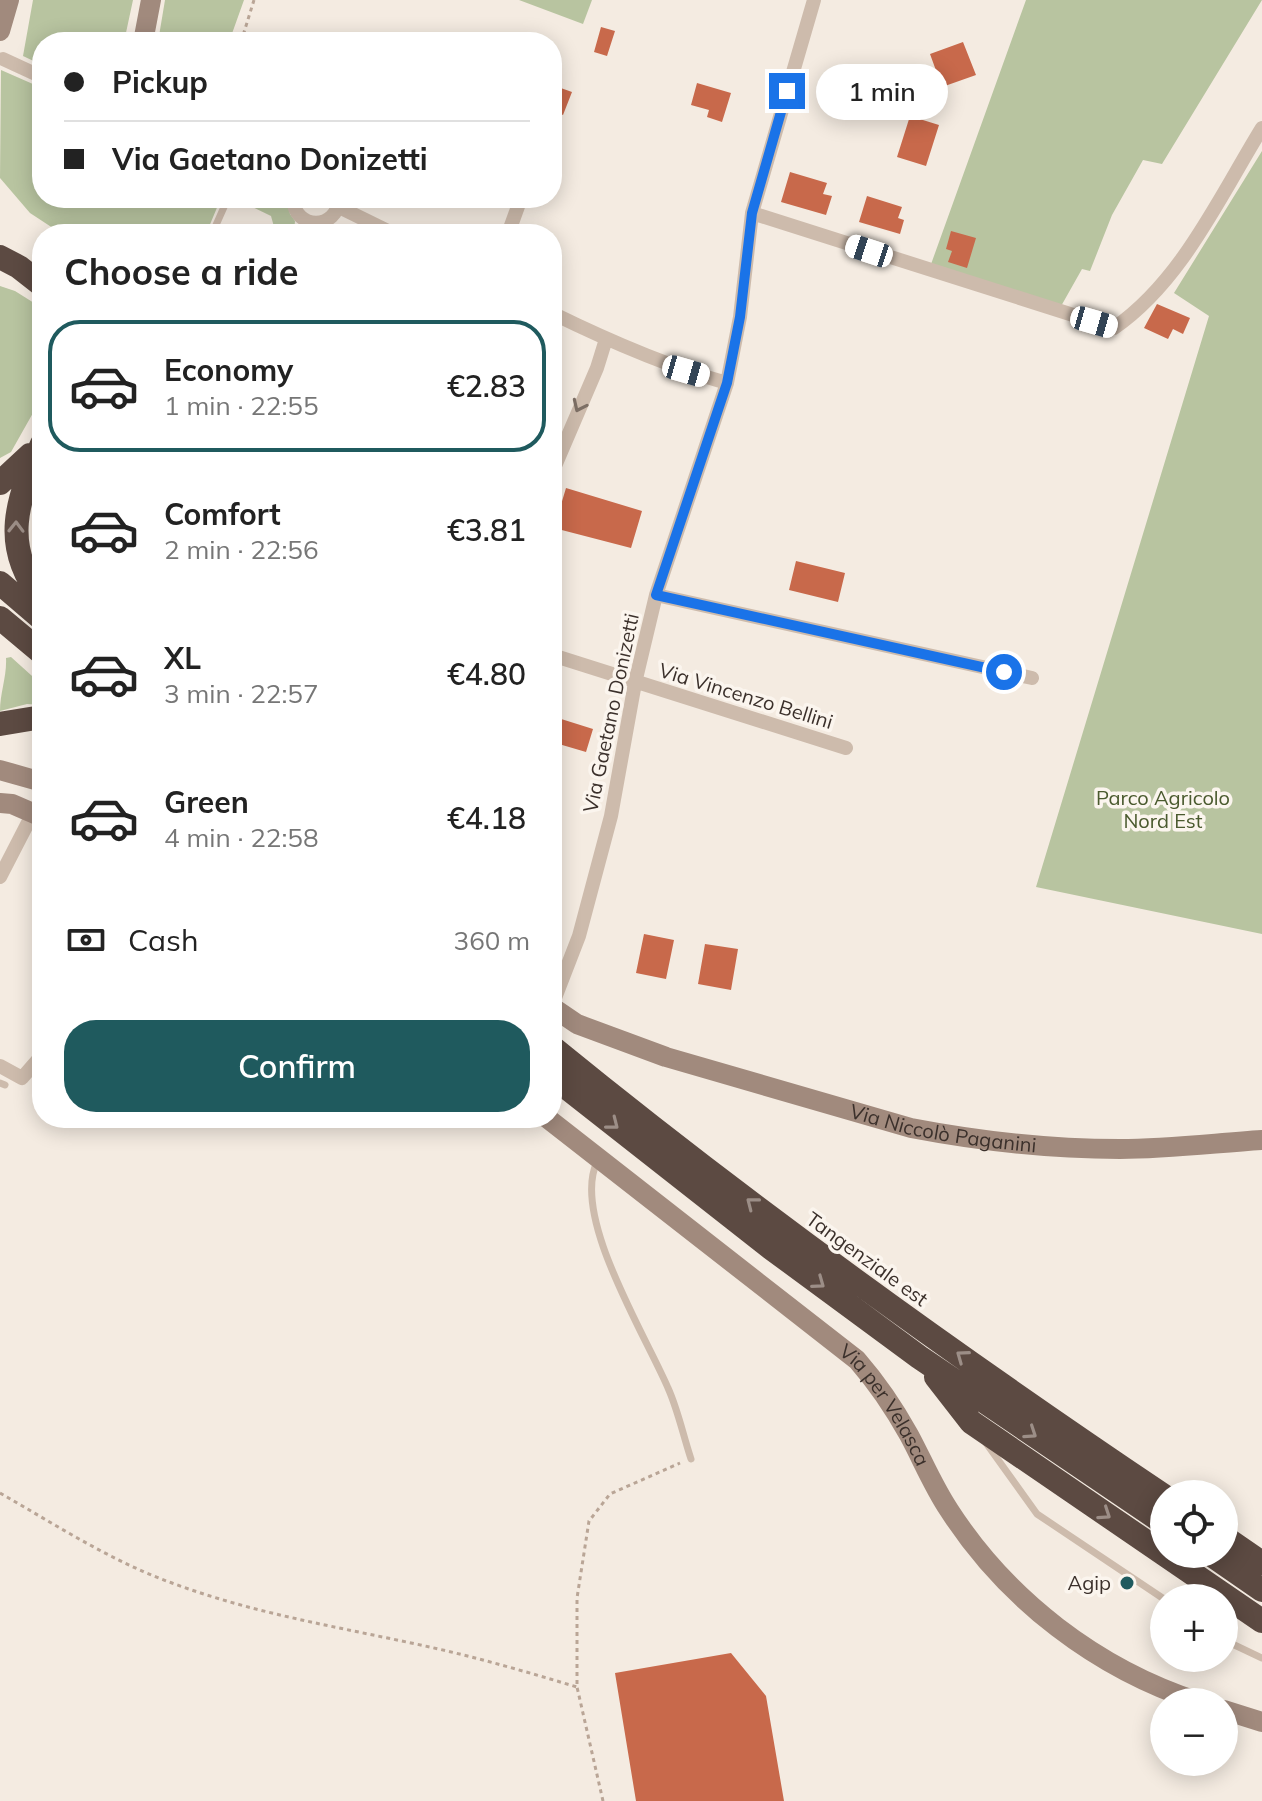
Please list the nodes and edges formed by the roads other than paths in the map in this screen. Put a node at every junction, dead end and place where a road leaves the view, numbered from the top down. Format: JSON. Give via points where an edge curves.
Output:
{"nodes":[{"id":1,"x":9,"y":0,"type":"edge"},
{"id":2,"x":151,"y":0,"type":"edge"},
{"id":3,"x":814,"y":0,"type":"edge"},
{"id":4,"x":0,"y":31,"type":"edge"},
{"id":5,"x":145,"y":32,"type":"edge"},
{"id":6,"x":3,"y":59,"type":"dead end"},
{"id":7,"x":32,"y":72,"type":"edge"},
{"id":8,"x":1262,"y":128,"type":"edge"},
{"id":9,"x":337,"y":208,"type":"edge"},
{"id":10,"x":349,"y":208,"type":"edge"},
{"id":11,"x":752,"y":213,"type":"junction"},
{"id":12,"x":319,"y":224,"type":"edge"},
{"id":13,"x":377,"y":224,"type":"edge"},
{"id":14,"x":0,"y":257,"type":"edge"},
{"id":15,"x":0,"y":267,"type":"edge"},
{"id":16,"x":32,"y":277,"type":"edge"},
{"id":17,"x":32,"y":279,"type":"edge"},
{"id":18,"x":562,"y":318,"type":"edge"},
{"id":19,"x":606,"y":339,"type":"junction"},
{"id":20,"x":727,"y":383,"type":"junction"},
{"id":21,"x":562,"y":450,"type":"edge"},
{"id":22,"x":32,"y":453,"type":"edge"},
{"id":23,"x":32,"y":465,"type":"edge"},
{"id":24,"x":0,"y":483,"type":"edge"},
{"id":25,"x":0,"y":583,"type":"edge"},
{"id":26,"x":32,"y":586,"type":"edge"},
{"id":27,"x":656,"y":595,"type":"junction"},
{"id":28,"x":32,"y":610,"type":"edge"},
{"id":29,"x":0,"y":618,"type":"edge"},
{"id":30,"x":32,"y":645,"type":"edge"},
{"id":31,"x":562,"y":658,"type":"edge"},
{"id":32,"x":1032,"y":678,"type":"dead end"},
{"id":33,"x":635,"y":683,"type":"junction"},
{"id":34,"x":32,"y":719,"type":"edge"},
{"id":35,"x":0,"y":724,"type":"edge"},
{"id":36,"x":846,"y":748,"type":"dead end"},
{"id":37,"x":0,"y":770,"type":"edge"},
{"id":38,"x":32,"y":779,"type":"edge"},
{"id":39,"x":0,"y":803,"type":"edge"},
{"id":40,"x":32,"y":812,"type":"edge"},
{"id":41,"x":32,"y":825,"type":"edge"},
{"id":42,"x":0,"y":877,"type":"edge"},
{"id":43,"x":562,"y":983,"type":"edge"},
{"id":44,"x":562,"y":1010,"type":"edge"},
{"id":45,"x":562,"y":1055,"type":"edge"},
{"id":46,"x":0,"y":1066,"type":"edge"},
{"id":47,"x":32,"y":1066,"type":"edge"},
{"id":48,"x":562,"y":1084,"type":"edge"},
{"id":49,"x":560,"y":1128,"type":"edge"},
{"id":50,"x":1262,"y":1140,"type":"edge"},
{"id":51,"x":599,"y":1158,"type":"junction"},
{"id":52,"x":919,"y":1357,"type":"junction"},
{"id":53,"x":971,"y":1422,"type":"junction"},
{"id":54,"x":691,"y":1459,"type":"road end"},
{"id":55,"x":1150,"y":1486,"type":"edge"},
{"id":56,"x":1150,"y":1514,"type":"edge"},
{"id":57,"x":1238,"y":1547,"type":"edge"},
{"id":58,"x":1262,"y":1563,"type":"edge"},
{"id":59,"x":1230,"y":1568,"type":"edge"},
{"id":60,"x":1150,"y":1590,"type":"edge"},
{"id":61,"x":1262,"y":1590,"type":"edge"},
{"id":62,"x":1262,"y":1621,"type":"edge"},
{"id":63,"x":1238,"y":1647,"type":"edge"},
{"id":64,"x":1262,"y":1658,"type":"edge"},
{"id":65,"x":1157,"y":1688,"type":"edge"},
{"id":66,"x":1238,"y":1714,"type":"edge"},
{"id":67,"x":1262,"y":1722,"type":"edge"}],
"edges":[{"from":1,"to":4,"type":"street"},
{"from":2,"to":5,"type":"street"},
{"from":3,"to":11,"type":"street","name":"Via Gaetano Donizetti"},
{"from":6,"to":7,"type":"street"},
{"from":8,"to":11,"type":"street","via":[[1193,242],[1152,294],[1114,328]]},
{"from":9,"to":12,"type":"street"},
{"from":10,"to":13,"type":"street"},
{"from":11,"to":20,"type":"street","name":"Via Gaetano Donizetti"},
{"from":14,"to":16,"type":"highway"},
{"from":15,"to":17,"type":"highway"},
{"from":18,"to":19,"type":"street"},
{"from":19,"to":20,"type":"street"},
{"from":19,"to":21,"type":"street","one_way":true},
{"from":20,"to":27,"type":"street","name":"Via Gaetano Donizetti"},
{"from":22,"to":24,"type":"highway"},
{"from":26,"to":23,"type":"highway","one_way":true,"via":[[19,559],[15,524]]},
{"from":25,"to":28,"type":"highway"},
{"from":27,"to":32,"type":"street"},
{"from":27,"to":33,"type":"street","name":"Via Gaetano Donizetti"},
{"from":29,"to":30,"type":"highway"},
{"from":31,"to":33,"type":"street","name":"Via Vincenzo Bellini"},
{"from":33,"to":36,"type":"street","name":"Via Vincenzo Bellini"},
{"from":33,"to":43,"type":"street","name":"Via Gaetano Donizetti","via":[[611,816]]},
{"from":34,"to":35,"type":"highway"},
{"from":37,"to":38,"type":"street"},
{"from":39,"to":40,"type":"street"},
{"from":41,"to":42,"type":"street"},
{"from":44,"to":50,"type":"street","name":"Via Niccolò Paganini","via":[[577,1024],[666,1057],[911,1128],[980,1140],[1123,1149]]},
{"from":55,"to":45,"type":"highway","name":"Tangenziale est","one_way":true,"via":[[784,1228]]},
{"from":46,"to":47,"type":"street","via":[[22,1078]]},
{"from":48,"to":52,"type":"highway","one_way":true},
{"from":49,"to":51,"type":"street","name":"Via per Velasca"},
{"from":51,"to":54,"type":"lane","via":[[591,1174],[597,1229],[669,1391]]},
{"from":51,"to":65,"type":"street","name":"Via per Velasca","via":[[857,1360],[886,1397],[969,1540],[1027,1605],[1085,1648]]},
{"from":52,"to":53,"type":"highway"},
{"from":52,"to":56,"type":"highway","one_way":true},
{"from":53,"to":60,"type":"lane","via":[[1037,1514]]},
{"from":53,"to":62,"type":"highway","one_way":true},
{"from":57,"to":58,"type":"highway"},
{"from":59,"to":61,"type":"highway"},
{"from":63,"to":64,"type":"lane"},
{"from":66,"to":67,"type":"street"}]}
